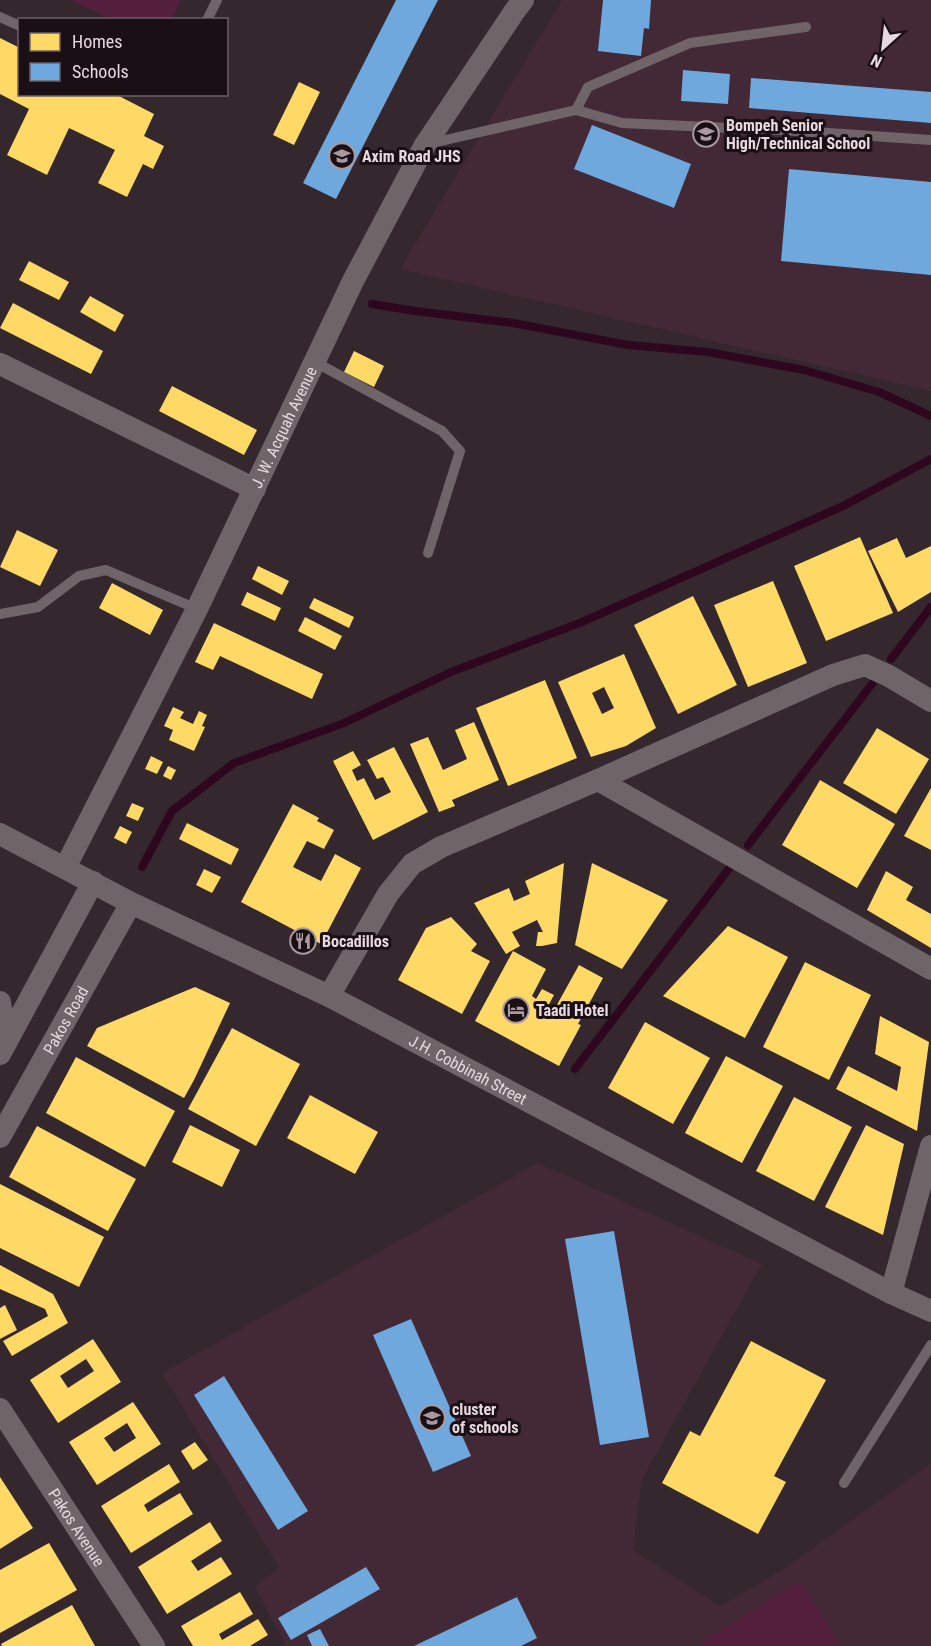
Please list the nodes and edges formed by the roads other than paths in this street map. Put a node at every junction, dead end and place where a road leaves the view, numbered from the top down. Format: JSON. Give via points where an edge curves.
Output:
{"nodes":[{"id":1,"x":217,"y":0,"type":"edge"},
{"id":2,"x":523,"y":0,"type":"edge"},
{"id":3,"x":0,"y":17,"type":"edge"},
{"id":4,"x":208,"y":18,"type":"edge"},
{"id":5,"x":18,"y":25,"type":"edge"},
{"id":6,"x":806,"y":27,"type":"dead end"},
{"id":7,"x":576,"y":110,"type":"junction"},
{"id":8,"x":931,"y":140,"type":"edge"},
{"id":9,"x":425,"y":145,"type":"junction"},
{"id":10,"x":315,"y":362,"type":"junction"},
{"id":11,"x":0,"y":364,"type":"edge"},
{"id":12,"x":255,"y":489,"type":"junction"},
{"id":13,"x":428,"y":553,"type":"dead end"},
{"id":14,"x":196,"y":609,"type":"junction"},
{"id":15,"x":0,"y":614,"type":"edge"},
{"id":16,"x":931,"y":700,"type":"edge"},
{"id":17,"x":598,"y":780,"type":"junction"},
{"id":18,"x":0,"y":834,"type":"edge"},
{"id":19,"x":65,"y":868,"type":"junction"},
{"id":20,"x":93,"y":882,"type":"junction"},
{"id":21,"x":131,"y":903,"type":"junction"},
{"id":22,"x":931,"y":969,"type":"edge"},
{"id":23,"x":329,"y":996,"type":"junction"},
{"id":24,"x":0,"y":1002,"type":"edge"},
{"id":25,"x":3,"y":1049,"type":"edge"},
{"id":26,"x":0,"y":1137,"type":"edge"},
{"id":27,"x":931,"y":1146,"type":"edge"},
{"id":28,"x":891,"y":1293,"type":"junction"},
{"id":29,"x":931,"y":1311,"type":"edge"},
{"id":30,"x":931,"y":1345,"type":"edge"},
{"id":31,"x":0,"y":1409,"type":"edge"},
{"id":32,"x":844,"y":1483,"type":"dead end"},
{"id":33,"x":154,"y":1646,"type":"edge"}],
"edges":[{"from":1,"to":4,"type":"lane"},
{"from":2,"to":9,"type":"street","name":"J. W. Acquah Avenue"},
{"from":3,"to":5,"type":"lane"},
{"from":6,"to":7,"type":"lane","via":[[690,43],[588,87]]},
{"from":7,"to":8,"type":"lane","via":[[622,123]]},
{"from":7,"to":9,"type":"lane"},
{"from":9,"to":10,"type":"street","name":"J. W. Acquah Avenue"},
{"from":10,"to":12,"type":"street","name":"J. W. Acquah Avenue"},
{"from":10,"to":13,"type":"lane","via":[[442,431],[460,451]]},
{"from":11,"to":12,"type":"street"},
{"from":12,"to":14,"type":"street","name":"J. W. Acquah Avenue"},
{"from":14,"to":15,"type":"lane","via":[[106,570],[79,576],[38,607]]},
{"from":14,"to":19,"type":"street","name":"J. W. Acquah Avenue"},
{"from":16,"to":17,"type":"street","via":[[865,665],[833,675]]},
{"from":17,"to":22,"type":"street"},
{"from":17,"to":23,"type":"street","via":[[441,847],[412,864],[388,894]]},
{"from":18,"to":19,"type":"street","name":"J.H. Cobbinah Street"},
{"from":19,"to":20,"type":"street","name":"J.H. Cobbinah Street"},
{"from":20,"to":21,"type":"street","name":"J.H. Cobbinah Street"},
{"from":20,"to":25,"type":"street"},
{"from":21,"to":23,"type":"street","name":"J.H. Cobbinah Street"},
{"from":21,"to":26,"type":"street","name":"Pakos Road"},
{"from":23,"to":28,"type":"street","name":"J.H. Cobbinah Street"},
{"from":24,"to":25,"type":"street"},
{"from":27,"to":28,"type":"street"},
{"from":28,"to":29,"type":"street","name":"J.H. Cobbinah Street"},
{"from":30,"to":32,"type":"lane"},
{"from":31,"to":33,"type":"street","name":"Pakos Avenue"}]}
